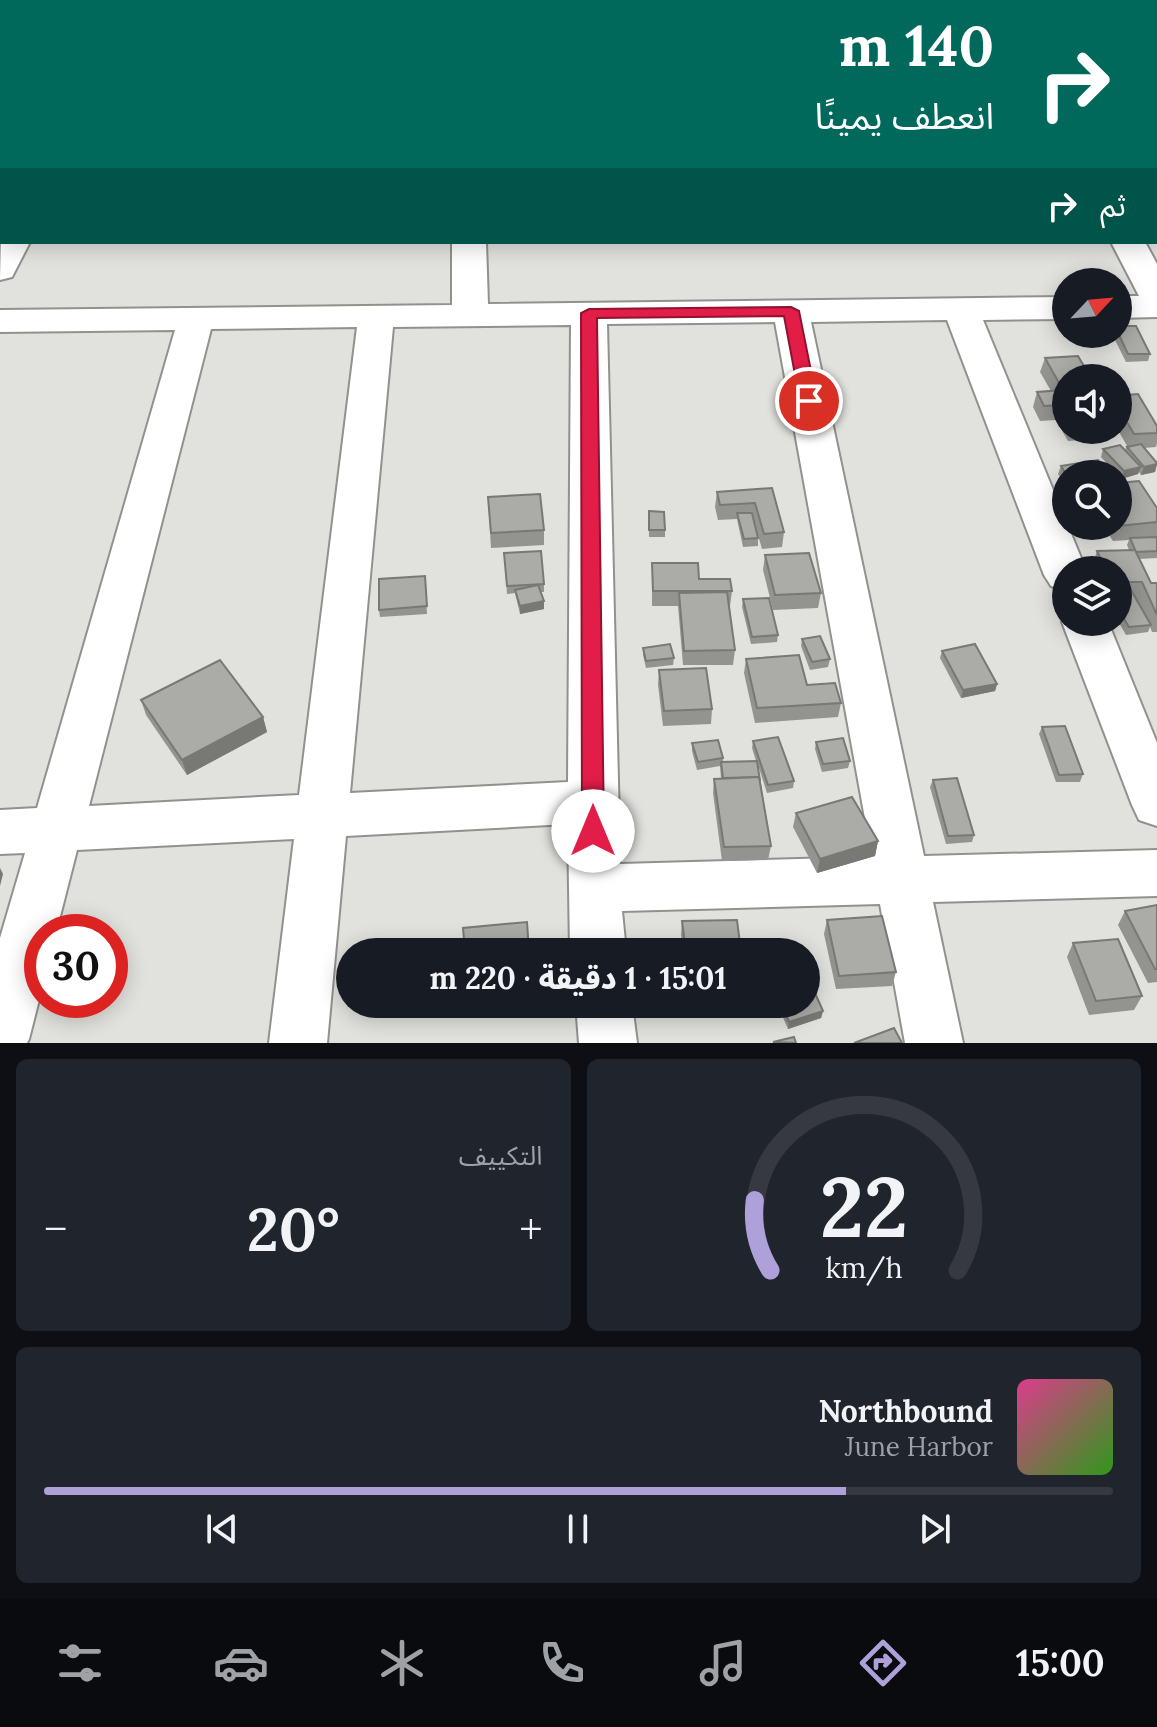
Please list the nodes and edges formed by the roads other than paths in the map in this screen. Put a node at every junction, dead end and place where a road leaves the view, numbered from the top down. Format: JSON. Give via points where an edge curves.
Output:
{"nodes":[{"id":1,"x":12,"y":244,"type":"edge"},
{"id":2,"x":469,"y":244,"type":"edge"},
{"id":3,"x":1129,"y":244,"type":"edge"},
{"id":4,"x":0,"y":270,"type":"edge"},
{"id":5,"x":1157,"y":296,"type":"edge"},
{"id":6,"x":1157,"y":306,"type":"edge"},
{"id":7,"x":1132,"y":307,"type":"edge"},
{"id":8,"x":1052,"y":308,"type":"edge"},
{"id":9,"x":961,"y":309,"type":"junction"},
{"id":10,"x":791,"y":311,"type":"junction"},
{"id":11,"x":589,"y":313,"type":"junction"},
{"id":12,"x":470,"y":315,"type":"junction"},
{"id":13,"x":376,"y":316,"type":"junction"},
{"id":14,"x":196,"y":318,"type":"junction"},
{"id":15,"x":0,"y":321,"type":"edge"},
{"id":16,"x":1058,"y":556,"type":"edge"},
{"id":17,"x":1091,"y":636,"type":"edge"},
{"id":18,"x":593,"y":802,"type":"junction"},
{"id":19,"x":1157,"y":805,"type":"edge"},
{"id":20,"x":322,"y":816,"type":"junction"},
{"id":21,"x":57,"y":829,"type":"junction"},
{"id":22,"x":0,"y":832,"type":"edge"},
{"id":23,"x":1157,"y":873,"type":"edge"},
{"id":24,"x":902,"y":879,"type":"junction"},
{"id":25,"x":594,"y":888,"type":"junction"},
{"id":26,"x":597,"y":938,"type":"edge"},
{"id":27,"x":605,"y":1018,"type":"edge"},
{"id":28,"x":0,"y":1039,"type":"edge"},
{"id":29,"x":298,"y":1043,"type":"edge"},
{"id":30,"x":608,"y":1043,"type":"edge"},
{"id":31,"x":934,"y":1043,"type":"edge"}],
"edges":[{"from":1,"to":4,"type":"street"},
{"from":2,"to":12,"type":"street"},
{"from":3,"to":5,"type":"street"},
{"from":6,"to":7,"type":"street"},
{"from":8,"to":9,"type":"street"},
{"from":9,"to":10,"type":"street"},
{"from":9,"to":16,"type":"street"},
{"from":10,"to":11,"type":"street"},
{"from":10,"to":24,"type":"street"},
{"from":11,"to":12,"type":"street"},
{"from":11,"to":18,"type":"street"},
{"from":12,"to":13,"type":"street"},
{"from":13,"to":14,"type":"street"},
{"from":13,"to":20,"type":"street"},
{"from":14,"to":15,"type":"street"},
{"from":14,"to":21,"type":"street"},
{"from":17,"to":19,"type":"street"},
{"from":18,"to":20,"type":"street"},
{"from":18,"to":25,"type":"street"},
{"from":20,"to":21,"type":"street"},
{"from":20,"to":29,"type":"street"},
{"from":21,"to":22,"type":"street"},
{"from":21,"to":28,"type":"street"},
{"from":23,"to":24,"type":"street"},
{"from":24,"to":25,"type":"street"},
{"from":24,"to":31,"type":"street"},
{"from":25,"to":26,"type":"street"},
{"from":27,"to":30,"type":"street"}]}
